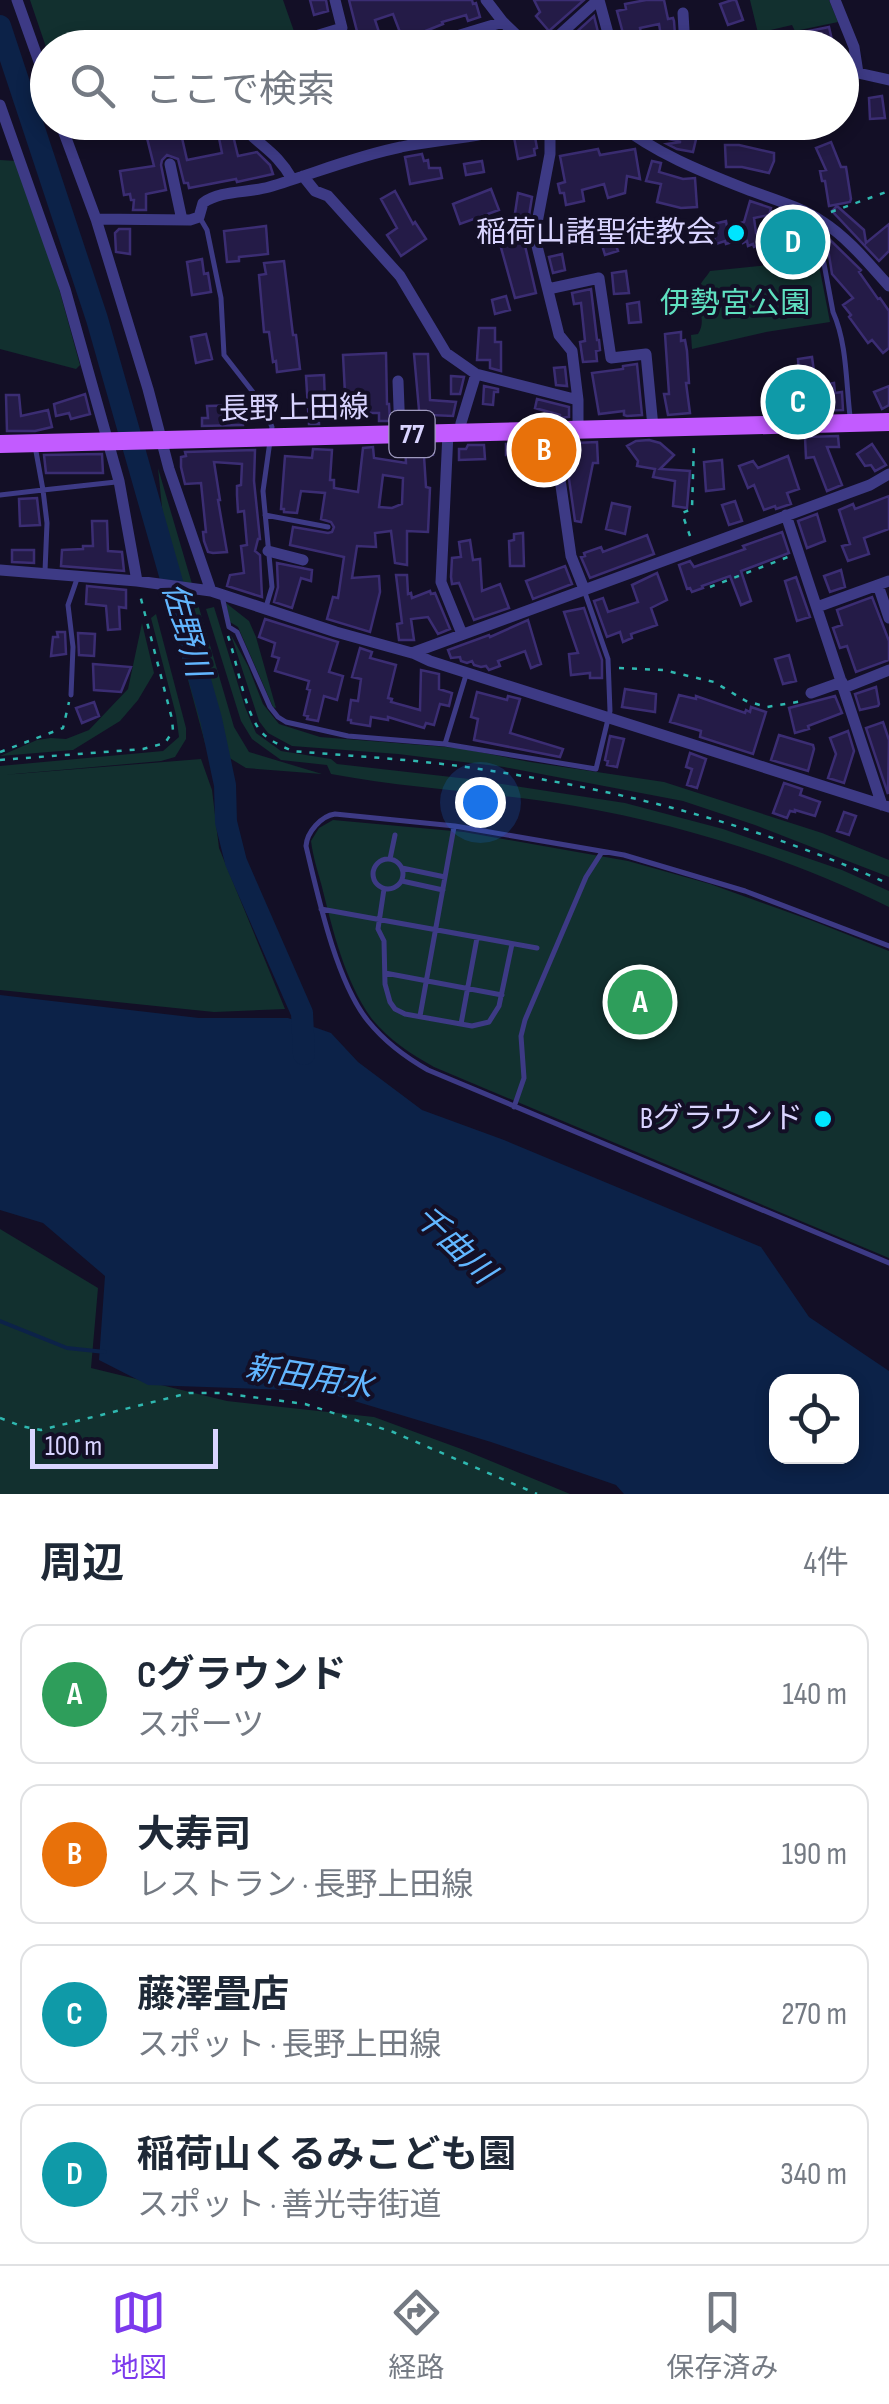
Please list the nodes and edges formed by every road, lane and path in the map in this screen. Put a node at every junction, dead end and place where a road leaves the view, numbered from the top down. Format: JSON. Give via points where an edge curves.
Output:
{"nodes":[{"id":1,"x":18,"y":0,"type":"edge"},
{"id":2,"x":336,"y":0,"type":"edge"},
{"id":3,"x":486,"y":0,"type":"edge"},
{"id":4,"x":599,"y":0,"type":"edge"},
{"id":5,"x":835,"y":0,"type":"edge"},
{"id":6,"x":682,"y":12,"type":"dead end"},
{"id":7,"x":503,"y":22,"type":"junction"},
{"id":8,"x":335,"y":30,"type":"edge"},
{"id":9,"x":477,"y":30,"type":"edge"},
{"id":10,"x":511,"y":30,"type":"edge"},
{"id":11,"x":565,"y":30,"type":"edge"},
{"id":12,"x":607,"y":30,"type":"edge"},
{"id":13,"x":683,"y":30,"type":"edge"},
{"id":14,"x":847,"y":30,"type":"edge"},
{"id":15,"x":30,"y":35,"type":"edge"},
{"id":16,"x":859,"y":73,"type":"edge"},
{"id":17,"x":889,"y":85,"type":"edge"},
{"id":18,"x":0,"y":105,"type":"edge"},
{"id":19,"x":67,"y":140,"type":"edge"},
{"id":20,"x":258,"y":140,"type":"edge"},
{"id":21,"x":439,"y":140,"type":"edge"},
{"id":22,"x":550,"y":140,"type":"edge"},
{"id":23,"x":639,"y":140,"type":"edge"},
{"id":24,"x":170,"y":164,"type":"dead end"},
{"id":25,"x":297,"y":178,"type":"junction"},
{"id":26,"x":889,"y":190,"type":"edge"},
{"id":27,"x":200,"y":217,"type":"junction"},
{"id":28,"x":816,"y":218,"type":"junction"},
{"id":29,"x":96,"y":220,"type":"junction"},
{"id":30,"x":182,"y":220,"type":"junction"},
{"id":31,"x":889,"y":286,"type":"edge"},
{"id":32,"x":548,"y":289,"type":"junction"},
{"id":33,"x":476,"y":374,"type":"junction"},
{"id":34,"x":398,"y":381,"type":"dead end"},
{"id":35,"x":578,"y":400,"type":"junction"},
{"id":36,"x":850,"y":422,"type":"junction"},
{"id":37,"x":889,"y":422,"type":"edge"},
{"id":38,"x":694,"y":426,"type":"junction"},
{"id":39,"x":654,"y":427,"type":"junction"},
{"id":40,"x":578,"y":429,"type":"junction"},
{"id":41,"x":553,"y":430,"type":"junction"},
{"id":42,"x":454,"y":433,"type":"junction"},
{"id":43,"x":400,"y":434,"type":"junction"},
{"id":44,"x":272,"y":437,"type":"junction"},
{"id":45,"x":109,"y":440,"type":"junction"},
{"id":46,"x":161,"y":440,"type":"junction"},
{"id":47,"x":35,"y":443,"type":"junction"},
{"id":48,"x":0,"y":444,"type":"edge"},
{"id":49,"x":889,"y":474,"type":"edge"},
{"id":50,"x":119,"y":481,"type":"junction"},
{"id":51,"x":43,"y":490,"type":"junction"},
{"id":52,"x":0,"y":495,"type":"edge"},
{"id":53,"x":265,"y":515,"type":"junction"},
{"id":54,"x":786,"y":515,"type":"junction"},
{"id":55,"x":328,"y":527,"type":"dead end"},
{"id":56,"x":694,"y":549,"type":"junction"},
{"id":57,"x":268,"y":551,"type":"junction"},
{"id":58,"x":799,"y":552,"type":"junction"},
{"id":59,"x":303,"y":560,"type":"dead end"},
{"id":60,"x":0,"y":570,"type":"edge"},
{"id":61,"x":45,"y":574,"type":"junction"},
{"id":62,"x":78,"y":576,"type":"junction"},
{"id":63,"x":884,"y":583,"type":"edge"},
{"id":64,"x":141,"y":584,"type":"junction"},
{"id":65,"x":710,"y":587,"type":"dead end"},
{"id":66,"x":584,"y":589,"type":"junction"},
{"id":67,"x":214,"y":592,"type":"junction"},
{"id":68,"x":817,"y":606,"type":"junction"},
{"id":69,"x":266,"y":610,"type":"junction"},
{"id":70,"x":889,"y":618,"type":"edge"},
{"id":71,"x":224,"y":627,"type":"dead end"},
{"id":72,"x":462,"y":634,"type":"junction"},
{"id":73,"x":412,"y":653,"type":"junction"},
{"id":74,"x":608,"y":670,"type":"junction"},
{"id":75,"x":889,"y":670,"type":"edge"},
{"id":76,"x":467,"y":672,"type":"junction"},
{"id":77,"x":843,"y":685,"type":"junction"},
{"id":78,"x":812,"y":694,"type":"joint"},
{"id":79,"x":71,"y":695,"type":"joint"},
{"id":80,"x":608,"y":717,"type":"junction"},
{"id":81,"x":446,"y":744,"type":"junction"},
{"id":82,"x":0,"y":752,"type":"edge"},
{"id":83,"x":0,"y":760,"type":"edge"},
{"id":84,"x":596,"y":769,"type":"junction"},
{"id":85,"x":592,"y":790,"type":"junction"},
{"id":86,"x":885,"y":806,"type":"edge"},
{"id":87,"x":454,"y":826,"type":"junction"},
{"id":88,"x":395,"y":836,"type":"dead end"},
{"id":89,"x":602,"y":852,"type":"junction"},
{"id":90,"x":390,"y":859,"type":"junction"},
{"id":91,"x":402,"y":868,"type":"junction"},
{"id":92,"x":445,"y":877,"type":"junction"},
{"id":93,"x":402,"y":881,"type":"junction"},
{"id":94,"x":889,"y":884,"type":"edge"},
{"id":95,"x":384,"y":889,"type":"junction"},
{"id":96,"x":443,"y":890,"type":"junction"},
{"id":97,"x":321,"y":909,"type":"junction"},
{"id":98,"x":378,"y":919,"type":"junction"},
{"id":99,"x":436,"y":930,"type":"junction"},
{"id":100,"x":477,"y":938,"type":"junction"},
{"id":101,"x":512,"y":944,"type":"junction"},
{"id":102,"x":889,"y":946,"type":"edge"},
{"id":103,"x":537,"y":948,"type":"dead end"},
{"id":104,"x":385,"y":973,"type":"junction"},
{"id":105,"x":426,"y":981,"type":"junction"},
{"id":106,"x":467,"y":989,"type":"junction"},
{"id":107,"x":502,"y":996,"type":"junction"},
{"id":108,"x":420,"y":1016,"type":"junction"},
{"id":109,"x":461,"y":1024,"type":"junction"},
{"id":110,"x":514,"y":1107,"type":"junction"},
{"id":111,"x":889,"y":1263,"type":"edge"},
{"id":112,"x":0,"y":1418,"type":"edge"},
{"id":113,"x":538,"y":1494,"type":"edge"}],
"edges":[{"from":1,"to":15,"type":"street"},
{"from":2,"to":8,"type":"street","via":[[342,28]]},
{"from":3,"to":7,"type":"street"},
{"from":4,"to":11,"type":"street"},
{"from":4,"to":12,"type":"street"},
{"from":5,"to":14,"type":"street"},
{"from":6,"to":13,"type":"street"},
{"from":7,"to":9,"type":"street"},
{"from":7,"to":10,"type":"street"},
{"from":16,"to":17,"type":"street"},
{"from":18,"to":45,"type":"street"},
{"from":19,"to":29,"type":"street"},
{"from":20,"to":25,"type":"street"},
{"from":21,"to":25,"type":"street","via":[[374,152]]},
{"from":22,"to":32,"type":"street","via":[[536,228]]},
{"from":23,"to":28,"type":"street"},
{"from":24,"to":30,"type":"street"},
{"from":25,"to":27,"type":"street","via":[[210,198]]},
{"from":25,"to":33,"type":"street","via":[[328,196],[400,276],[446,353]]},
{"from":26,"to":28,"type":"path"},
{"from":27,"to":30,"type":"street"},
{"from":27,"to":44,"type":"lane","via":[[221,298],[224,355],[263,405]]},
{"from":28,"to":31,"type":"street"},
{"from":28,"to":36,"type":"lane"},
{"from":29,"to":30,"type":"street"},
{"from":29,"to":46,"type":"street"},
{"from":32,"to":35,"type":"street","via":[[559,335],[572,351]]},
{"from":32,"to":39,"type":"street","via":[[599,278],[611,358],[646,354]]},
{"from":33,"to":35,"type":"street"},
{"from":33,"to":42,"type":"street"},
{"from":34,"to":43,"type":"street"},
{"from":35,"to":40,"type":"street"},
{"from":36,"to":37,"type":"main road","name":"長野上田線","number":"77"},
{"from":36,"to":38,"type":"main road","name":"長野上田線","number":"77"},
{"from":38,"to":39,"type":"main road","name":"長野上田線","number":"77"},
{"from":38,"to":56,"type":"path","via":[[692,509],[682,513]]},
{"from":39,"to":40,"type":"main road","name":"長野上田線","number":"77"},
{"from":40,"to":41,"type":"main road","name":"長野上田線","number":"77"},
{"from":41,"to":42,"type":"main road","name":"長野上田線","number":"77"},
{"from":41,"to":66,"type":"street","via":[[572,556]]},
{"from":42,"to":43,"type":"main road","name":"長野上田線","number":"77"},
{"from":42,"to":72,"type":"street","via":[[440,582]]},
{"from":43,"to":44,"type":"main road","name":"長野上田線","number":"77"},
{"from":44,"to":46,"type":"main road","name":"長野上田線","number":"77"},
{"from":44,"to":53,"type":"lane"},
{"from":45,"to":46,"type":"main road","name":"長野上田線","number":"77"},
{"from":45,"to":47,"type":"main road","name":"長野上田線","number":"77"},
{"from":45,"to":50,"type":"street"},
{"from":46,"to":67,"type":"street"},
{"from":47,"to":48,"type":"main road","name":"長野上田線","number":"77"},
{"from":47,"to":51,"type":"lane"},
{"from":49,"to":54,"type":"street"},
{"from":50,"to":51,"type":"lane"},
{"from":50,"to":64,"type":"street"},
{"from":51,"to":52,"type":"lane"},
{"from":51,"to":61,"type":"lane"},
{"from":53,"to":55,"type":"lane"},
{"from":53,"to":57,"type":"lane"},
{"from":54,"to":56,"type":"street"},
{"from":54,"to":58,"type":"street"},
{"from":56,"to":66,"type":"street"},
{"from":57,"to":59,"type":"street"},
{"from":57,"to":69,"type":"lane","via":[[272,587]]},
{"from":58,"to":65,"type":"path"},
{"from":58,"to":68,"type":"street"},
{"from":60,"to":61,"type":"street"},
{"from":61,"to":62,"type":"street"},
{"from":62,"to":64,"type":"street"},
{"from":62,"to":79,"type":"lane","via":[[68,605]]},
{"from":63,"to":68,"type":"street"},
{"from":63,"to":70,"type":"street"},
{"from":64,"to":67,"type":"street"},
{"from":64,"to":83,"type":"path","via":[[172,719],[165,744]]},
{"from":66,"to":72,"type":"street"},
{"from":66,"to":74,"type":"lane"},
{"from":67,"to":69,"type":"street"},
{"from":67,"to":81,"type":"lane","via":[[270,706],[286,722],[348,736]]},
{"from":68,"to":77,"type":"street"},
{"from":69,"to":73,"type":"street"},
{"from":71,"to":85,"type":"path","via":[[259,728],[292,751],[468,767]]},
{"from":72,"to":73,"type":"street"},
{"from":73,"to":76,"type":"street"},
{"from":74,"to":78,"type":"path","via":[[663,670],[714,682],[767,708]]},
{"from":74,"to":80,"type":"lane"},
{"from":75,"to":77,"type":"street"},
{"from":76,"to":80,"type":"street"},
{"from":76,"to":81,"type":"lane"},
{"from":77,"to":78,"type":"street"},
{"from":77,"to":86,"type":"street"},
{"from":79,"to":82,"type":"path","via":[[62,728]]},
{"from":80,"to":84,"type":"lane"},
{"from":80,"to":86,"type":"street"},
{"from":81,"to":84,"type":"lane"},
{"from":84,"to":85,"type":"path"},
{"from":85,"to":94,"type":"path","via":[[770,836]]},
{"from":87,"to":89,"type":"lane"},
{"from":87,"to":92,"type":"lane"},
{"from":87,"to":97,"type":"lane","via":[[327,816],[306,839]]},
{"from":88,"to":90,"type":"lane"},
{"from":89,"to":102,"type":"lane","via":[[746,891]]},
{"from":89,"to":110,"type":"lane","via":[[526,1020],[524,1078]]},
{"from":90,"to":91,"type":"lane"},
{"from":90,"to":95,"type":"lane","via":[[374,869]]},
{"from":91,"to":92,"type":"lane"},
{"from":91,"to":93,"type":"lane"},
{"from":92,"to":96,"type":"lane"},
{"from":93,"to":95,"type":"lane"},
{"from":93,"to":96,"type":"lane"},
{"from":95,"to":98,"type":"lane"},
{"from":96,"to":99,"type":"lane"},
{"from":97,"to":98,"type":"lane"},
{"from":97,"to":110,"type":"lane","via":[[346,981],[366,1019],[392,1046],[428,1070]]},
{"from":98,"to":99,"type":"lane"},
{"from":98,"to":104,"type":"lane"},
{"from":99,"to":100,"type":"lane"},
{"from":99,"to":105,"type":"lane"},
{"from":100,"to":101,"type":"lane"},
{"from":100,"to":106,"type":"lane"},
{"from":101,"to":103,"type":"lane"},
{"from":101,"to":107,"type":"lane"},
{"from":104,"to":105,"type":"lane"},
{"from":104,"to":108,"type":"lane","via":[[386,995],[395,1008]]},
{"from":105,"to":106,"type":"lane"},
{"from":105,"to":108,"type":"lane"},
{"from":106,"to":107,"type":"lane"},
{"from":106,"to":109,"type":"lane"},
{"from":107,"to":109,"type":"lane","via":[[489,1022]]},
{"from":108,"to":109,"type":"lane"},
{"from":110,"to":111,"type":"lane"},
{"from":112,"to":113,"type":"path","via":[[41,1430],[189,1393],[304,1404],[393,1432]]}]}
